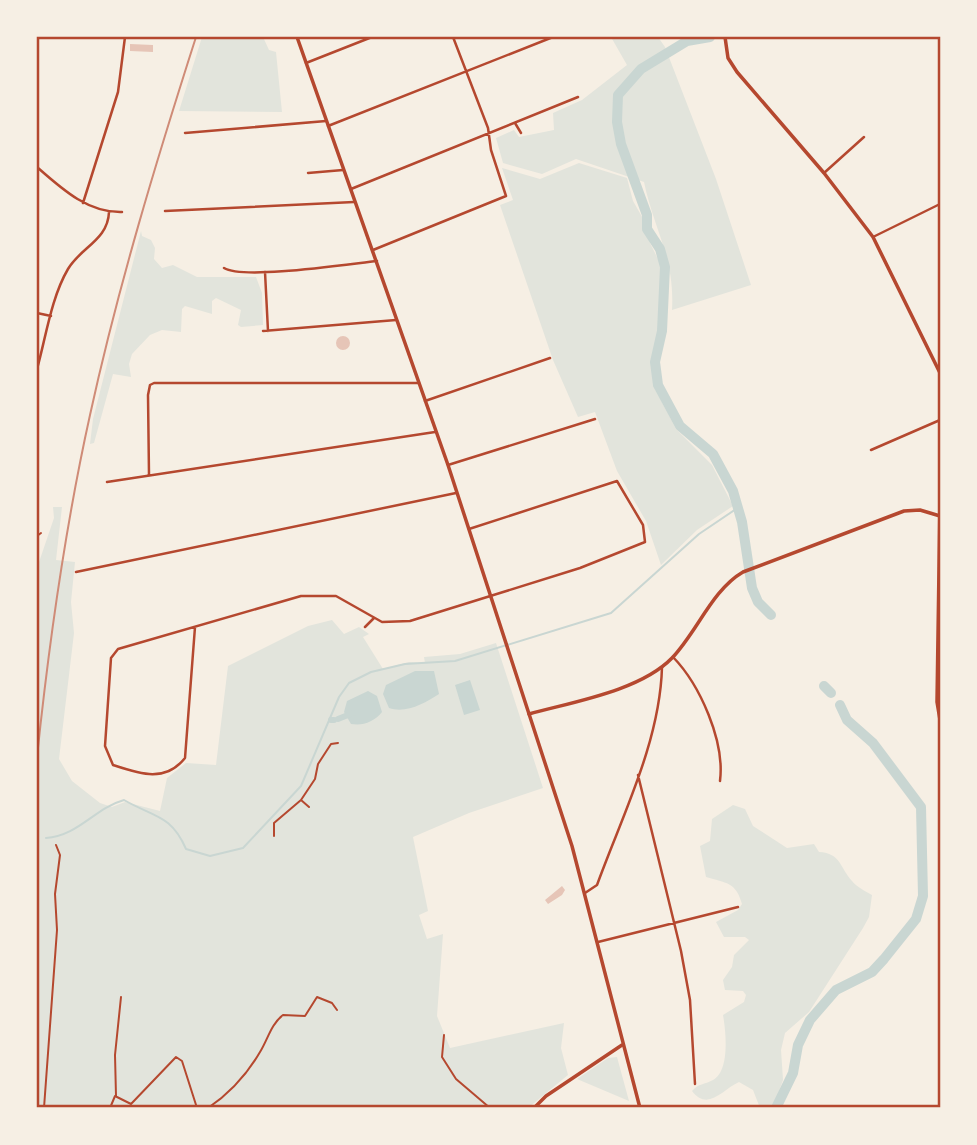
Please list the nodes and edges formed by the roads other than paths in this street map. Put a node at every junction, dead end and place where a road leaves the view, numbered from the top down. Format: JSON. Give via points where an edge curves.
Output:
{"nodes":[{"id":1,"x":125,"y":37,"type":"edge"},
{"id":2,"x":297,"y":37,"type":"edge"},
{"id":3,"x":372,"y":37,"type":"edge"},
{"id":4,"x":453,"y":37,"type":"edge"},
{"id":5,"x":553,"y":37,"type":"edge"},
{"id":6,"x":724,"y":37,"type":"edge"},
{"id":7,"x":306,"y":64,"type":"junction"},
{"id":8,"x":467,"y":71,"type":"junction"},
{"id":9,"x":578,"y":97,"type":"dead end"},
{"id":10,"x":327,"y":123,"type":"junction"},
{"id":11,"x":515,"y":123,"type":"junction"},
{"id":12,"x":185,"y":133,"type":"dead end"},
{"id":13,"x":521,"y":133,"type":"dead end"},
{"id":14,"x":489,"y":135,"type":"junction"},
{"id":15,"x":864,"y":137,"type":"dead end"},
{"id":16,"x":37,"y":167,"type":"edge"},
{"id":17,"x":344,"y":170,"type":"junction"},
{"id":18,"x":308,"y":173,"type":"dead end"},
{"id":19,"x":824,"y":173,"type":"junction"},
{"id":20,"x":351,"y":188,"type":"junction"},
{"id":21,"x":356,"y":201,"type":"junction"},
{"id":22,"x":83,"y":203,"type":"junction"},
{"id":23,"x":940,"y":204,"type":"edge"},
{"id":24,"x":165,"y":211,"type":"dead end"},
{"id":25,"x":109,"y":212,"type":"junction"},
{"id":26,"x":122,"y":212,"type":"dead end"},
{"id":27,"x":873,"y":237,"type":"junction"},
{"id":28,"x":373,"y":250,"type":"junction"},
{"id":29,"x":377,"y":261,"type":"junction"},
{"id":30,"x":224,"y":268,"type":"dead end"},
{"id":31,"x":265,"y":272,"type":"junction"},
{"id":32,"x":37,"y":313,"type":"edge"},
{"id":33,"x":51,"y":316,"type":"junction"},
{"id":34,"x":397,"y":320,"type":"junction"},
{"id":35,"x":263,"y":331,"type":"dead end"},
{"id":36,"x":268,"y":331,"type":"junction"},
{"id":37,"x":550,"y":358,"type":"dead end"},
{"id":38,"x":37,"y":369,"type":"edge"},
{"id":39,"x":940,"y":373,"type":"edge"},
{"id":40,"x":419,"y":383,"type":"junction"},
{"id":41,"x":425,"y":401,"type":"junction"},
{"id":42,"x":595,"y":419,"type":"dead end"},
{"id":43,"x":940,"y":421,"type":"edge"},
{"id":44,"x":435,"y":432,"type":"junction"},
{"id":45,"x":871,"y":450,"type":"dead end"},
{"id":46,"x":448,"y":465,"type":"junction"},
{"id":47,"x":149,"y":475,"type":"junction"},
{"id":48,"x":107,"y":482,"type":"dead end"},
{"id":49,"x":457,"y":493,"type":"junction"},
{"id":50,"x":940,"y":501,"type":"edge"},
{"id":51,"x":940,"y":515,"type":"edge"},
{"id":52,"x":469,"y":529,"type":"junction"},
{"id":53,"x":41,"y":533,"type":"dead end"},
{"id":54,"x":37,"y":536,"type":"edge"},
{"id":55,"x":76,"y":572,"type":"dead end"},
{"id":56,"x":491,"y":597,"type":"junction"},
{"id":57,"x":374,"y":618,"type":"junction"},
{"id":58,"x":195,"y":627,"type":"junction"},
{"id":59,"x":365,"y":627,"type":"dead end"},
{"id":60,"x":673,"y":657,"type":"junction"},
{"id":61,"x":662,"y":667,"type":"junction"},
{"id":62,"x":528,"y":714,"type":"junction"},
{"id":63,"x":940,"y":720,"type":"edge"},
{"id":64,"x":638,"y":775,"type":"junction"},
{"id":65,"x":720,"y":781,"type":"dead end"},
{"id":66,"x":586,"y":893,"type":"junction"},
{"id":67,"x":738,"y":907,"type":"dead end"},
{"id":68,"x":674,"y":923,"type":"junction"},
{"id":69,"x":598,"y":942,"type":"junction"},
{"id":70,"x":622,"y":1045,"type":"junction"},
{"id":71,"x":695,"y":1084,"type":"dead end"},
{"id":72,"x":534,"y":1108,"type":"edge"},
{"id":73,"x":640,"y":1108,"type":"edge"}],
"edges":[{"from":1,"to":22,"type":"street","via":[[118,92]]},
{"from":2,"to":7,"type":"street"},
{"from":3,"to":7,"type":"street"},
{"from":4,"to":8,"type":"street"},
{"from":5,"to":8,"type":"street"},
{"from":6,"to":19,"type":"street","via":[[728,58],[737,72]]},
{"from":7,"to":10,"type":"street"},
{"from":8,"to":10,"type":"street"},
{"from":8,"to":14,"type":"street"},
{"from":9,"to":11,"type":"street"},
{"from":10,"to":12,"type":"street"},
{"from":10,"to":17,"type":"street"},
{"from":11,"to":13,"type":"street"},
{"from":11,"to":14,"type":"street"},
{"from":14,"to":20,"type":"street"},
{"from":14,"to":28,"type":"street","via":[[506,197]]},
{"from":15,"to":19,"type":"street"},
{"from":16,"to":22,"type":"street"},
{"from":17,"to":18,"type":"street"},
{"from":17,"to":20,"type":"street"},
{"from":19,"to":27,"type":"street"},
{"from":20,"to":21,"type":"street"},
{"from":21,"to":24,"type":"street"},
{"from":21,"to":28,"type":"street"},
{"from":22,"to":25,"type":"street"},
{"from":23,"to":27,"type":"street"},
{"from":25,"to":26,"type":"street"},
{"from":25,"to":33,"type":"street","via":[[106,230],[69,267]]},
{"from":27,"to":39,"type":"street"},
{"from":28,"to":29,"type":"street"},
{"from":29,"to":31,"type":"street"},
{"from":29,"to":34,"type":"street"},
{"from":30,"to":31,"type":"street"},
{"from":31,"to":36,"type":"street"},
{"from":32,"to":33,"type":"street"},
{"from":33,"to":38,"type":"street"},
{"from":34,"to":36,"type":"street"},
{"from":34,"to":40,"type":"street"},
{"from":35,"to":36,"type":"street"},
{"from":37,"to":41,"type":"street"},
{"from":40,"to":41,"type":"street"},
{"from":40,"to":47,"type":"street","via":[[157,382],[150,385],[148,395]]},
{"from":41,"to":44,"type":"street"},
{"from":42,"to":46,"type":"street"},
{"from":43,"to":45,"type":"street"},
{"from":44,"to":46,"type":"street"},
{"from":44,"to":47,"type":"street"},
{"from":46,"to":49,"type":"street"},
{"from":47,"to":48,"type":"street"},
{"from":49,"to":52,"type":"street"},
{"from":49,"to":55,"type":"street"},
{"from":50,"to":51,"type":"street"},
{"from":51,"to":60,"type":"street","via":[[904,511],[743,572],[724,589]]},
{"from":51,"to":63,"type":"street"},
{"from":52,"to":56,"type":"street"},
{"from":52,"to":56,"type":"street","via":[[617,481],[643,525],[645,542],[641,546]]},
{"from":53,"to":54,"type":"lane"},
{"from":56,"to":57,"type":"street","via":[[410,621],[389,623]]},
{"from":56,"to":62,"type":"street"},
{"from":57,"to":58,"type":"street","via":[[345,599],[314,594]]},
{"from":57,"to":59,"type":"street"},
{"from":58,"to":58,"type":"street","via":[[113,653],[105,746],[113,765],[138,774],[161,775],[185,758]]},
{"from":60,"to":61,"type":"street"},
{"from":60,"to":65,"type":"street","via":[[703,695],[722,768]]},
{"from":61,"to":62,"type":"street","via":[[635,682]]},
{"from":61,"to":64,"type":"street","via":[[653,727]]},
{"from":62,"to":66,"type":"street"},
{"from":64,"to":66,"type":"street","via":[[597,885]]},
{"from":64,"to":68,"type":"street"},
{"from":66,"to":69,"type":"street"},
{"from":67,"to":68,"type":"street"},
{"from":68,"to":69,"type":"street"},
{"from":68,"to":71,"type":"street","via":[[688,989]]},
{"from":69,"to":70,"type":"street"},
{"from":70,"to":72,"type":"street"},
{"from":70,"to":73,"type":"street"}]}
